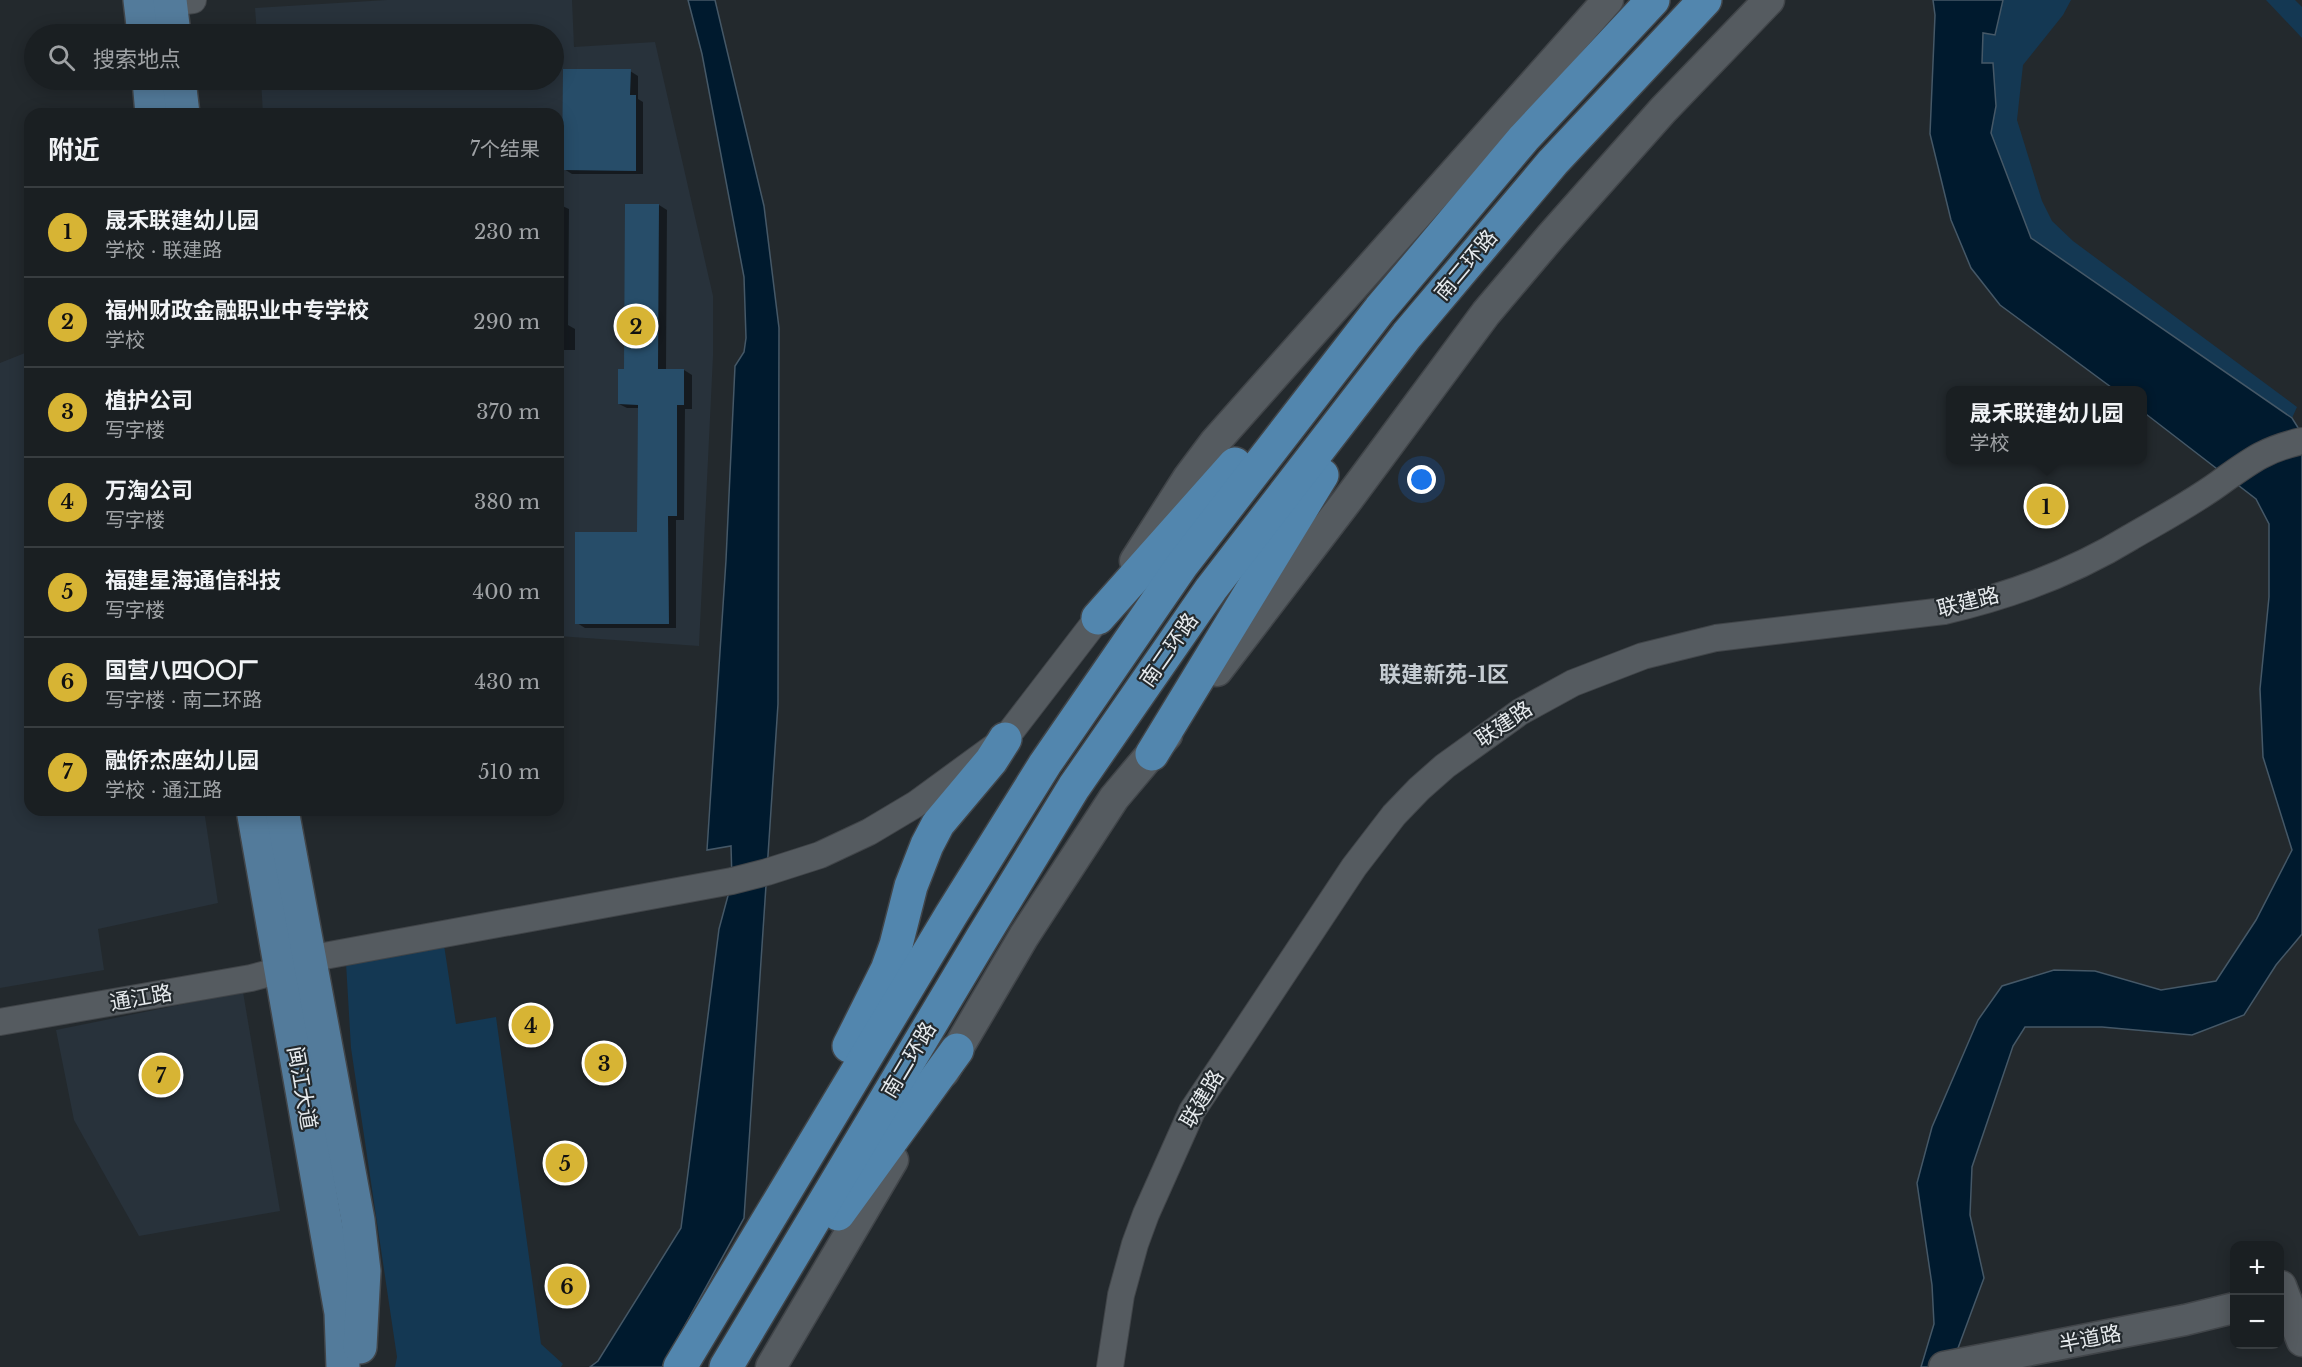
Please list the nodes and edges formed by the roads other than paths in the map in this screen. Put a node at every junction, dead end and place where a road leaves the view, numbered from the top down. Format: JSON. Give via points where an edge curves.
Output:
{"nodes":[{"id":1,"x":1608,"y":0,"type":"edge"},
{"id":2,"x":1653,"y":0,"type":"edge"},
{"id":3,"x":1769,"y":0,"type":"edge"},
{"id":4,"x":1703,"y":3,"type":"edge"},
{"id":5,"x":169,"y":8,"type":"edge"},
{"id":6,"x":154,"y":24,"type":"edge"},
{"id":7,"x":150,"y":90,"type":"edge"},
{"id":8,"x":180,"y":90,"type":"edge"},
{"id":9,"x":151,"y":108,"type":"edge"},
{"id":10,"x":182,"y":108,"type":"edge"},
{"id":11,"x":1380,"y":309,"type":"junction"},
{"id":12,"x":1407,"y":335,"type":"junction"},
{"id":13,"x":2302,"y":441,"type":"edge"},
{"id":14,"x":1098,"y":618,"type":"junction"},
{"id":15,"x":1005,"y":739,"type":"junction"},
{"id":16,"x":1152,"y":754,"type":"junction"},
{"id":17,"x":255,"y":816,"type":"edge"},
{"id":18,"x":283,"y":816,"type":"edge"},
{"id":19,"x":295,"y":964,"type":"junction"},
{"id":20,"x":0,"y":1022,"type":"edge"},
{"id":21,"x":957,"y":1050,"type":"junction"},
{"id":22,"x":740,"y":1266,"type":"junction"},
{"id":23,"x":772,"y":1290,"type":"junction"},
{"id":24,"x":2292,"y":1291,"type":"edge"},
{"id":25,"x":2230,"y":1309,"type":"edge"},
{"id":26,"x":2230,"y":1330,"type":"edge"},
{"id":27,"x":2302,"y":1341,"type":"edge"},
{"id":28,"x":343,"y":1367,"type":"edge"},
{"id":29,"x":360,"y":1367,"type":"edge"},
{"id":30,"x":680,"y":1367,"type":"edge"},
{"id":31,"x":726,"y":1367,"type":"edge"},
{"id":32,"x":771,"y":1367,"type":"edge"},
{"id":33,"x":1110,"y":1367,"type":"edge"},
{"id":34,"x":1944,"y":1367,"type":"edge"},
{"id":35,"x":2046,"y":1367,"type":"edge"}],
"edges":[{"from":1,"to":14,"type":"main road","via":[[1215,442]]},
{"from":2,"to":11,"type":"highway","name":"南二环路","via":[[1524,138]]},
{"from":3,"to":16,"type":"main road","via":[[1663,110],[1486,313]]},
{"from":4,"to":12,"type":"highway","name":"南二环路","via":[[1553,162]]},
{"from":5,"to":6,"type":"main road"},
{"from":7,"to":9,"type":"main road"},
{"from":8,"to":10,"type":"main road"},
{"from":11,"to":14,"type":"highway"},
{"from":11,"to":22,"type":"highway","name":"南二环路","via":[[1182,565],[1044,764]]},
{"from":12,"to":16,"type":"highway"},
{"from":12,"to":23,"type":"highway","name":"南二环路","via":[[1211,589],[1074,787]]},
{"from":13,"to":33,"type":"street","name":"联建路","via":[[2257,456],[2088,561],[2021,588],[1932,612],[1716,638],[1668,648],[1574,683],[1501,725],[1444,766],[1394,815],[1354,867],[1192,1111],[1132,1253]]},
{"from":14,"to":15,"type":"street","name":"通江路"},
{"from":15,"to":19,"type":"street","name":"通江路","via":[[893,819],[820,855],[767,872]]},
{"from":15,"to":22,"type":"highway","via":[[938,824],[927,844],[887,970],[808,1120]]},
{"from":16,"to":21,"type":"main road","via":[[1114,798],[1024,936]]},
{"from":17,"to":19,"type":"main road","name":"闽江大道"},
{"from":18,"to":19,"type":"main road","name":"闽江大道"},
{"from":19,"to":20,"type":"street","name":"通江路","via":[[251,978]]},
{"from":19,"to":28,"type":"main road","name":"闽江大道","via":[[341,1313]]},
{"from":19,"to":29,"type":"main road","name":"闽江大道","via":[[358,1220],[364,1272]]},
{"from":21,"to":23,"type":"highway","via":[[846,1204]]},
{"from":21,"to":32,"type":"main road"},
{"from":22,"to":30,"type":"highway","name":"南二环路"},
{"from":23,"to":31,"type":"highway","name":"南二环路"},
{"from":24,"to":27,"type":"main road"},
{"from":25,"to":34,"type":"main road","name":"半道路"},
{"from":26,"to":35,"type":"main road","name":"半道路"}]}
